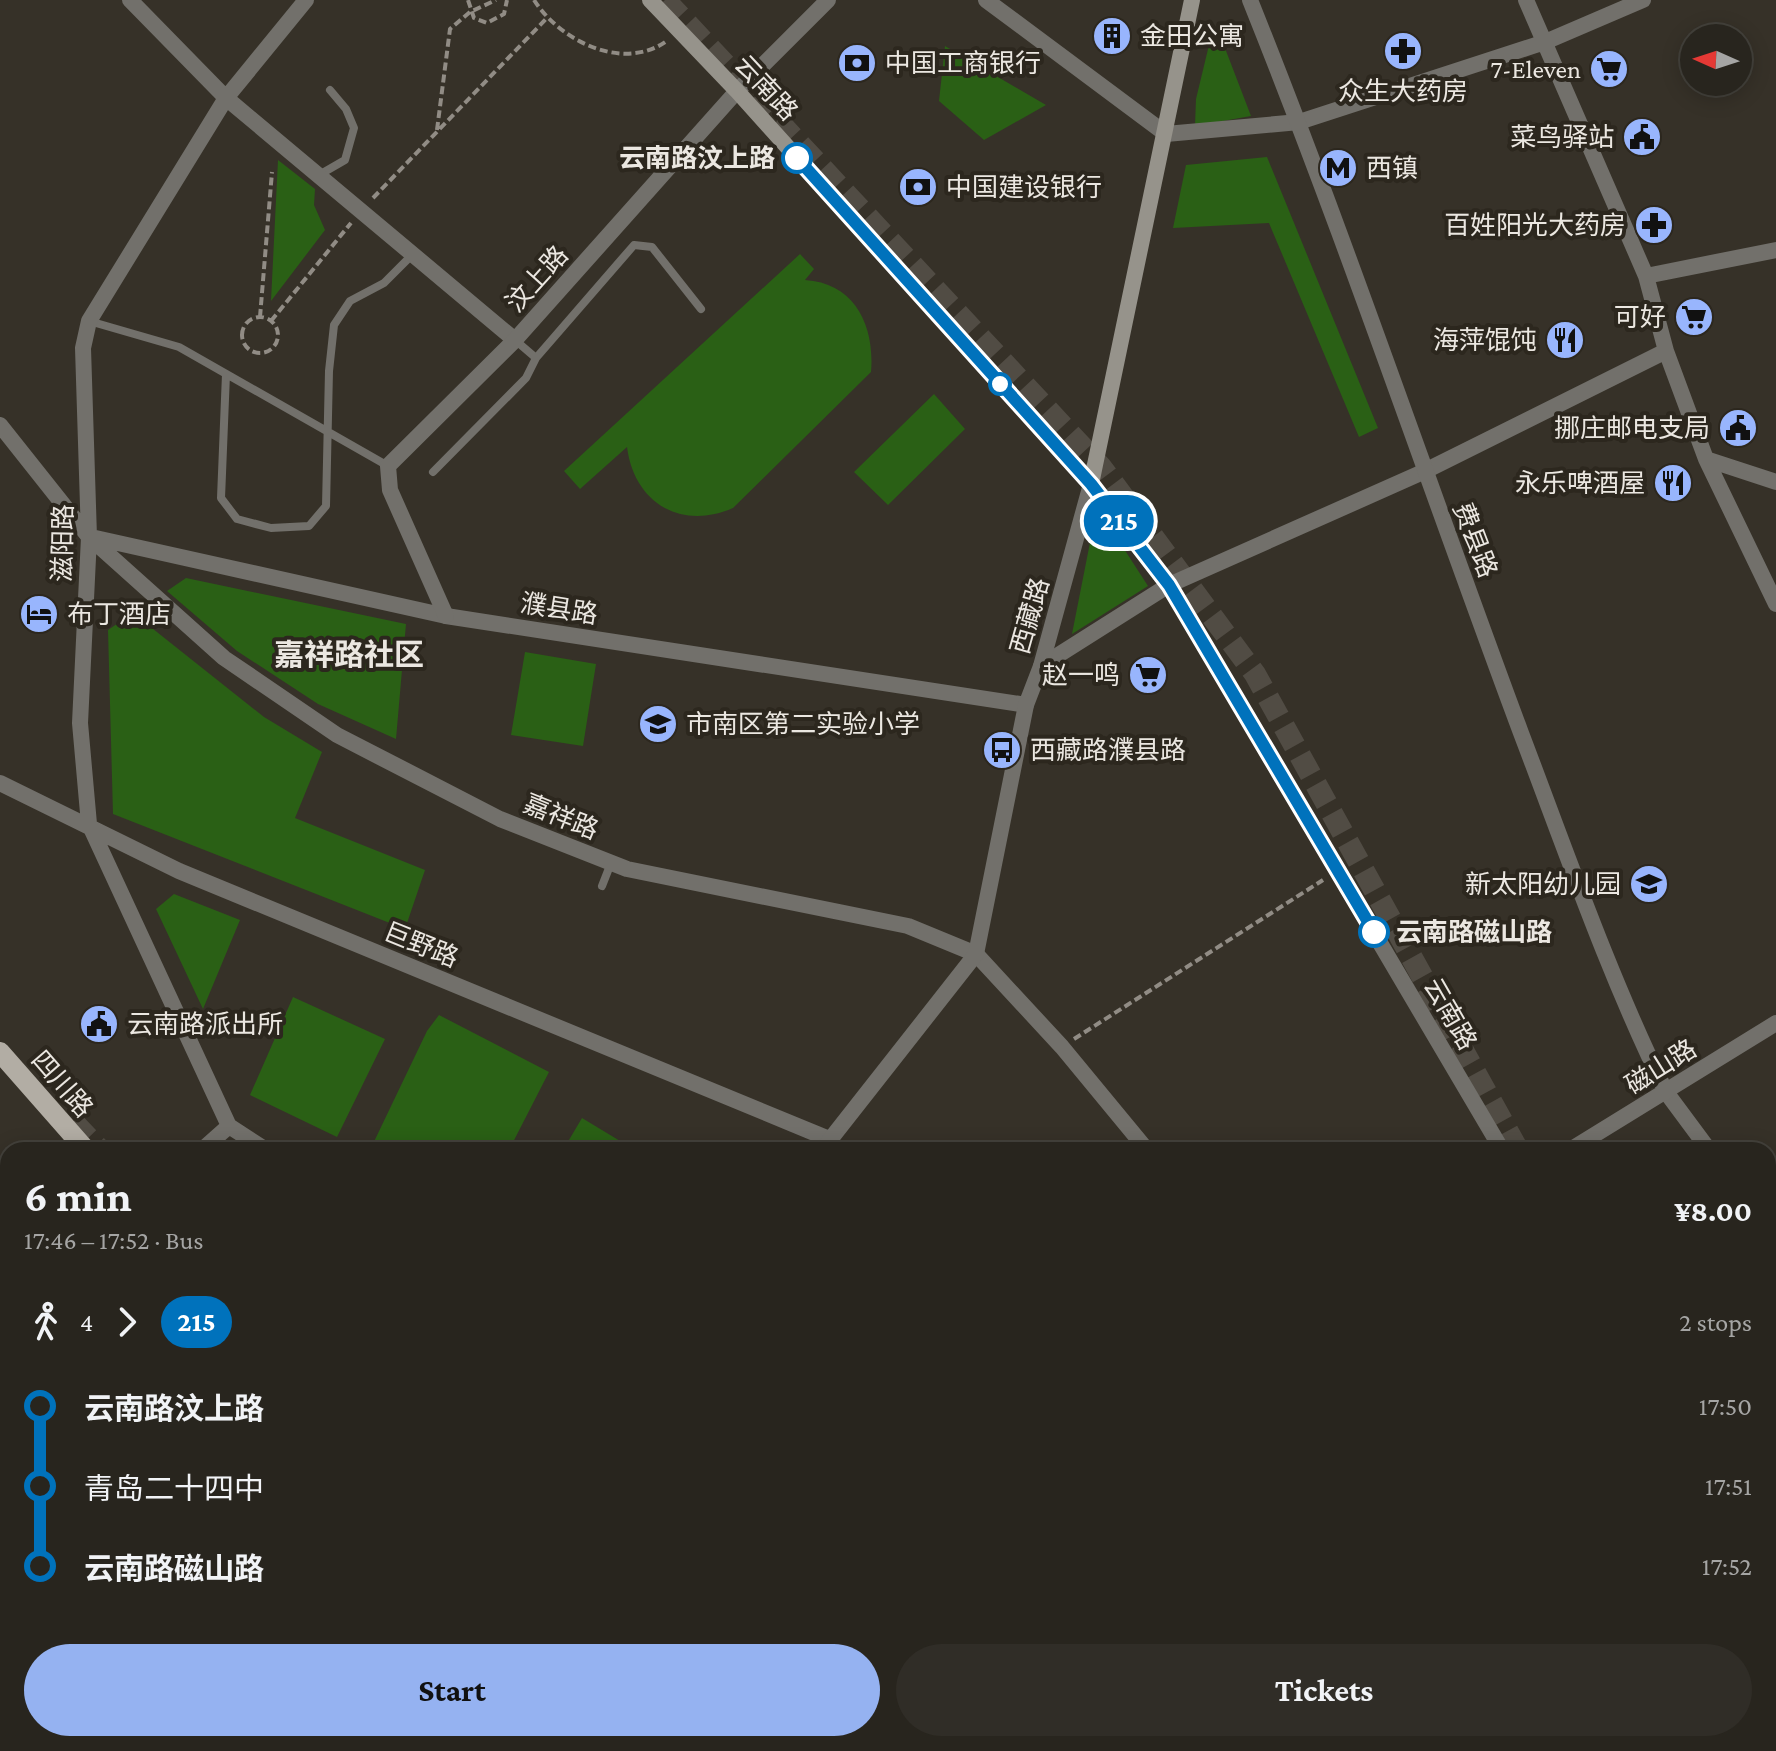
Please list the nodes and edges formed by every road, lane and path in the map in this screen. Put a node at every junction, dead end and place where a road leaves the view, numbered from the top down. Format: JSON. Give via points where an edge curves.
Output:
{"nodes":[{"id":1,"x":130,"y":0,"type":"edge"},
{"id":2,"x":306,"y":0,"type":"edge"},
{"id":3,"x":468,"y":0,"type":"edge"},
{"id":4,"x":496,"y":0,"type":"edge"},
{"id":5,"x":507,"y":0,"type":"edge"},
{"id":6,"x":534,"y":0,"type":"edge"},
{"id":7,"x":650,"y":0,"type":"edge"},
{"id":8,"x":828,"y":0,"type":"edge"},
{"id":9,"x":986,"y":0,"type":"edge"},
{"id":10,"x":1192,"y":0,"type":"edge"},
{"id":11,"x":1250,"y":0,"type":"edge"},
{"id":12,"x":1526,"y":0,"type":"edge"},
{"id":13,"x":1643,"y":0,"type":"edge"},
{"id":14,"x":470,"y":12,"type":"junction"},
{"id":15,"x":546,"y":19,"type":"junction"},
{"id":16,"x":680,"y":31,"type":"junction"},
{"id":17,"x":1545,"y":42,"type":"junction"},
{"id":18,"x":330,"y":90,"type":"dead end"},
{"id":19,"x":737,"y":91,"type":"junction"},
{"id":20,"x":226,"y":98,"type":"junction"},
{"id":21,"x":1299,"y":122,"type":"junction"},
{"id":22,"x":436,"y":133,"type":"junction"},
{"id":23,"x":1166,"y":134,"type":"junction"},
{"id":24,"x":272,"y":172,"type":"dead end"},
{"id":25,"x":319,"y":175,"type":"junction"},
{"id":26,"x":361,"y":211,"type":"junction"},
{"id":27,"x":1776,"y":250,"type":"edge"},
{"id":28,"x":413,"y":254,"type":"junction"},
{"id":29,"x":1646,"y":276,"type":"junction"},
{"id":30,"x":701,"y":309,"type":"dead end"},
{"id":31,"x":260,"y":317,"type":"junction"},
{"id":32,"x":89,"y":321,"type":"junction"},
{"id":33,"x":271,"y":321,"type":"junction"},
{"id":34,"x":515,"y":340,"type":"junction"},
{"id":35,"x":1666,"y":351,"type":"junction"},
{"id":36,"x":536,"y":358,"type":"junction"},
{"id":37,"x":226,"y":374,"type":"junction"},
{"id":38,"x":0,"y":425,"type":"edge"},
{"id":39,"x":327,"y":432,"type":"junction"},
{"id":40,"x":1706,"y":459,"type":"junction"},
{"id":41,"x":388,"y":466,"type":"junction"},
{"id":42,"x":433,"y":472,"type":"dead end"},
{"id":43,"x":1423,"y":472,"type":"junction"},
{"id":44,"x":1776,"y":482,"type":"edge"},
{"id":45,"x":1091,"y":484,"type":"junction"},
{"id":46,"x":89,"y":537,"type":"junction"},
{"id":47,"x":1169,"y":585,"type":"junction"},
{"id":48,"x":1776,"y":604,"type":"edge"},
{"id":49,"x":446,"y":616,"type":"junction"},
{"id":50,"x":1041,"y":666,"type":"junction"},
{"id":51,"x":1026,"y":705,"type":"junction"},
{"id":52,"x":0,"y":783,"type":"edge"},
{"id":53,"x":89,"y":824,"type":"junction"},
{"id":54,"x":611,"y":863,"type":"junction"},
{"id":55,"x":1337,"y":871,"type":"junction"},
{"id":56,"x":602,"y":886,"type":"dead end"},
{"id":57,"x":976,"y":954,"type":"junction"},
{"id":58,"x":1776,"y":1023,"type":"edge"},
{"id":59,"x":1062,"y":1047,"type":"junction"},
{"id":60,"x":0,"y":1052,"type":"edge"},
{"id":61,"x":1666,"y":1092,"type":"junction"},
{"id":62,"x":229,"y":1126,"type":"junction"},
{"id":63,"x":79,"y":1142,"type":"tunnel mouth"},
{"id":64,"x":211,"y":1142,"type":"edge"},
{"id":65,"x":254,"y":1142,"type":"edge"},
{"id":66,"x":819,"y":1142,"type":"edge"},
{"id":67,"x":828,"y":1142,"type":"edge"},
{"id":68,"x":1140,"y":1142,"type":"edge"},
{"id":69,"x":1497,"y":1142,"type":"edge"},
{"id":70,"x":1583,"y":1142,"type":"edge"},
{"id":71,"x":1703,"y":1142,"type":"edge"}],
"edges":[{"from":1,"to":20,"type":"street"},
{"from":2,"to":20,"type":"street","name":"滋阳路"},
{"from":3,"to":14,"type":"path"},
{"from":4,"to":14,"type":"path"},
{"from":5,"to":14,"type":"path","via":[[504,14],[493,22],[480,21]]},
{"from":6,"to":15,"type":"path"},
{"from":7,"to":16,"type":"main road","name":"云南路"},
{"from":8,"to":19,"type":"street","name":"汶上路"},
{"from":9,"to":23,"type":"street"},
{"from":10,"to":23,"type":"main road","name":"西藏路"},
{"from":11,"to":21,"type":"street","name":"费县路"},
{"from":12,"to":17,"type":"street"},
{"from":13,"to":17,"type":"street"},
{"from":14,"to":22,"type":"path","via":[[450,29]]},
{"from":15,"to":16,"type":"path","via":[[595,49],[634,54],[660,46]]},
{"from":15,"to":22,"type":"path"},
{"from":16,"to":19,"type":"main road","name":"云南路"},
{"from":17,"to":21,"type":"street"},
{"from":17,"to":29,"type":"street"},
{"from":18,"to":25,"type":"lane","via":[[354,128],[345,160]]},
{"from":19,"to":34,"type":"street","name":"汶上路"},
{"from":19,"to":45,"type":"main road","name":"云南路"},
{"from":20,"to":25,"type":"street"},
{"from":20,"to":32,"type":"street","name":"滋阳路"},
{"from":21,"to":23,"type":"street"},
{"from":21,"to":43,"type":"street","name":"费县路"},
{"from":22,"to":26,"type":"path"},
{"from":23,"to":45,"type":"main road","name":"西藏路"},
{"from":24,"to":31,"type":"path"},
{"from":25,"to":26,"type":"street"},
{"from":26,"to":28,"type":"street"},
{"from":26,"to":33,"type":"path"},
{"from":27,"to":29,"type":"street"},
{"from":28,"to":34,"type":"street"},
{"from":28,"to":39,"type":"lane","via":[[384,283],[350,301],[334,325]]},
{"from":29,"to":35,"type":"street"},
{"from":30,"to":36,"type":"lane","via":[[652,247],[634,245]]},
{"from":31,"to":33,"type":"path"},
{"from":31,"to":33,"type":"path","via":[[250,320],[242,335],[256,353],[268,352],[277,343],[278,331]]},
{"from":32,"to":37,"type":"lane","via":[[179,347]]},
{"from":32,"to":46,"type":"street","name":"滋阳路","via":[[83,348]]},
{"from":34,"to":36,"type":"lane"},
{"from":34,"to":41,"type":"street","name":"汶上路"},
{"from":35,"to":40,"type":"street"},
{"from":35,"to":43,"type":"street"},
{"from":36,"to":42,"type":"lane","via":[[526,378]]},
{"from":37,"to":39,"type":"lane"},
{"from":37,"to":39,"type":"lane","via":[[221,498],[237,519],[271,528],[309,526],[326,506]]},
{"from":38,"to":46,"type":"street","name":"嘉祥路"},
{"from":39,"to":41,"type":"lane"},
{"from":40,"to":44,"type":"street"},
{"from":40,"to":48,"type":"street"},
{"from":41,"to":49,"type":"street","via":[[390,490]]},
{"from":43,"to":47,"type":"street"},
{"from":43,"to":61,"type":"street","name":"费县路","via":[[1622,1002]]},
{"from":45,"to":47,"type":"street","name":"云南路"},
{"from":45,"to":50,"type":"street","name":"西藏路"},
{"from":46,"to":49,"type":"street","name":"濮县路"},
{"from":46,"to":53,"type":"street","name":"滋阳路","via":[[80,723]]},
{"from":46,"to":54,"type":"street","name":"嘉祥路","via":[[224,658],[337,735],[500,819]]},
{"from":47,"to":50,"type":"street"},
{"from":47,"to":55,"type":"street","name":"云南路"},
{"from":49,"to":51,"type":"street","name":"濮县路"},
{"from":50,"to":51,"type":"street","name":"西藏路"},
{"from":51,"to":57,"type":"street","name":"西藏路"},
{"from":52,"to":53,"type":"street","name":"巨野路"},
{"from":53,"to":62,"type":"street","name":"滋阳路"},
{"from":53,"to":66,"type":"street","name":"巨野路","via":[[179,871]]},
{"from":54,"to":56,"type":"lane"},
{"from":54,"to":57,"type":"street","name":"嘉祥路","via":[[908,926]]},
{"from":55,"to":59,"type":"path"},
{"from":55,"to":69,"type":"street","name":"云南路"},
{"from":57,"to":59,"type":"street","name":"嘉祥路"},
{"from":57,"to":67,"type":"street","name":"西藏路"},
{"from":58,"to":61,"type":"street","name":"磁山路"},
{"from":59,"to":68,"type":"street","name":"嘉祥路"},
{"from":60,"to":63,"type":"main road","name":"四川路"},
{"from":61,"to":70,"type":"street","name":"磁山路"},
{"from":61,"to":71,"type":"street","name":"费县路"},
{"from":62,"to":64,"type":"street"},
{"from":62,"to":65,"type":"street"}]}
